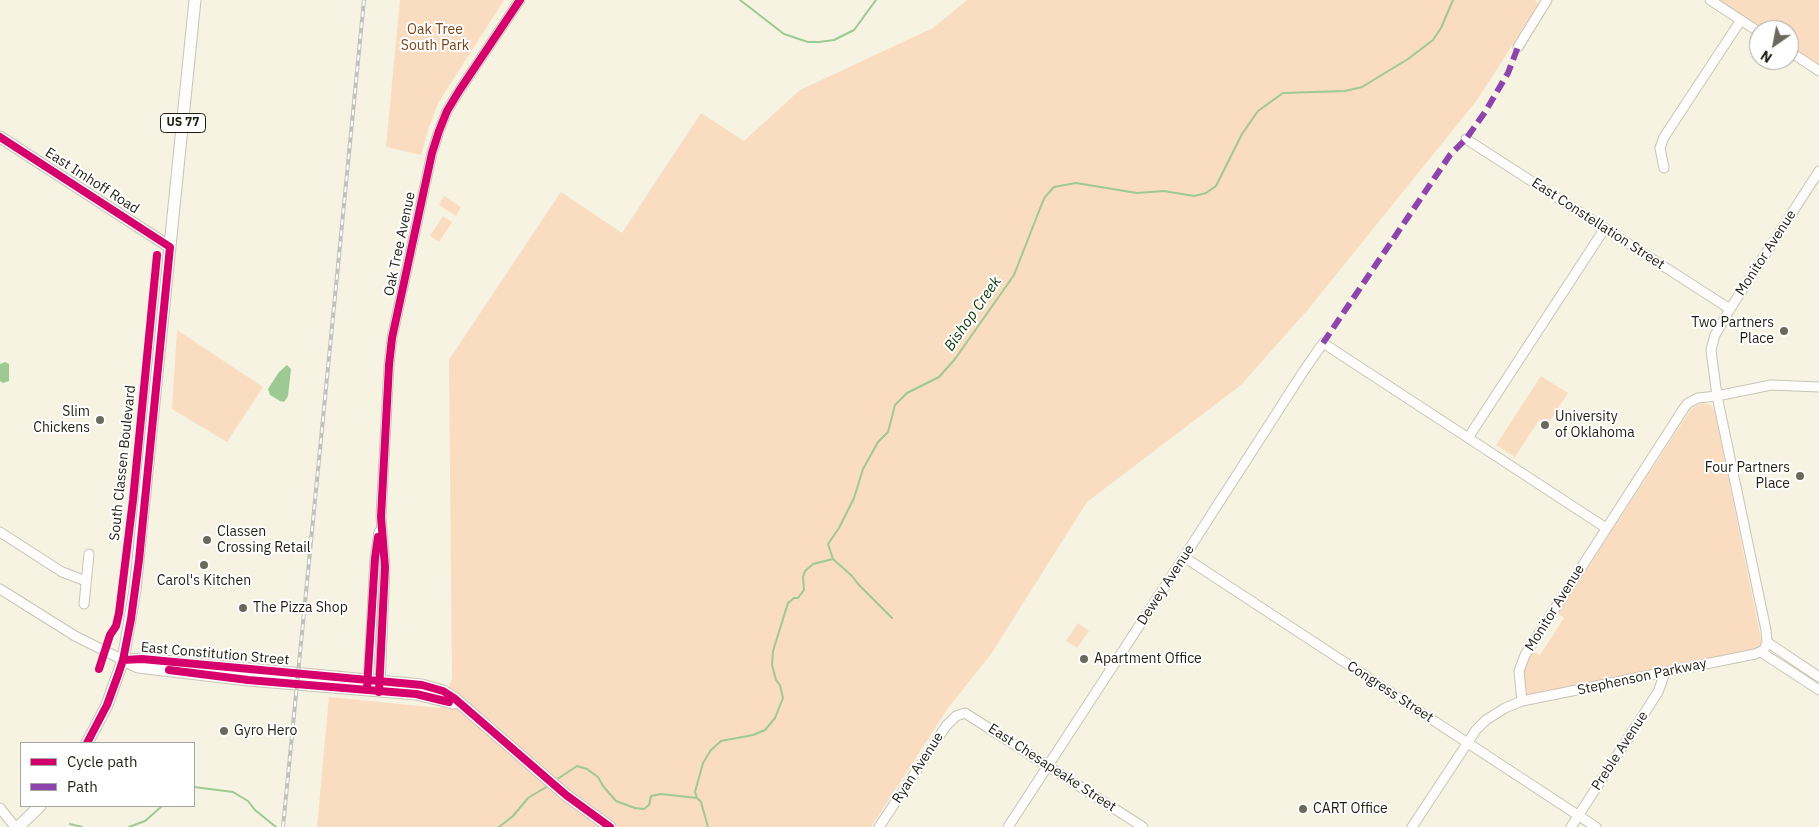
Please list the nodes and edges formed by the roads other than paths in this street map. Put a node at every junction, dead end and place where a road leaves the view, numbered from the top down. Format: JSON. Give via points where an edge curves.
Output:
{"nodes":[{"id":1,"x":195,"y":0,"type":"edge"},
{"id":2,"x":520,"y":0,"type":"edge"},
{"id":3,"x":1547,"y":0,"type":"edge"},
{"id":4,"x":1710,"y":0,"type":"edge"},
{"id":5,"x":1741,"y":20,"type":"junction"},
{"id":6,"x":1749,"y":25,"type":"edge"},
{"id":7,"x":1518,"y":47,"type":"dead end"},
{"id":8,"x":1799,"y":58,"type":"edge"},
{"id":9,"x":1819,"y":71,"type":"edge"},
{"id":10,"x":0,"y":137,"type":"edge"},
{"id":11,"x":1466,"y":139,"type":"dead end"},
{"id":12,"x":1664,"y":168,"type":"dead end"},
{"id":13,"x":1819,"y":171,"type":"edge"},
{"id":14,"x":1605,"y":228,"type":"junction"},
{"id":15,"x":170,"y":247,"type":"junction"},
{"id":16,"x":1730,"y":309,"type":"junction"},
{"id":17,"x":1806,"y":387,"type":"junction"},
{"id":18,"x":1819,"y":387,"type":"edge"},
{"id":19,"x":1819,"y":392,"type":"edge"},
{"id":20,"x":1717,"y":396,"type":"junction"},
{"id":21,"x":1468,"y":438,"type":"junction"},
{"id":22,"x":381,"y":517,"type":"junction"},
{"id":23,"x":1606,"y":528,"type":"junction"},
{"id":24,"x":0,"y":532,"type":"edge"},
{"id":25,"x":89,"y":554,"type":"dead end"},
{"id":26,"x":1184,"y":557,"type":"junction"},
{"id":27,"x":86,"y":581,"type":"junction"},
{"id":28,"x":0,"y":590,"type":"edge"},
{"id":29,"x":373,"y":598,"type":"junction"},
{"id":30,"x":383,"y":598,"type":"junction"},
{"id":31,"x":84,"y":604,"type":"dead end"},
{"id":32,"x":1767,"y":642,"type":"junction"},
{"id":33,"x":1761,"y":652,"type":"junction"},
{"id":34,"x":123,"y":660,"type":"junction"},
{"id":35,"x":1665,"y":673,"type":"junction"},
{"id":36,"x":1819,"y":677,"type":"edge"},
{"id":37,"x":368,"y":685,"type":"junction"},
{"id":38,"x":380,"y":687,"type":"junction"},
{"id":39,"x":1819,"y":690,"type":"edge"},
{"id":40,"x":1522,"y":701,"type":"junction"},
{"id":41,"x":960,"y":714,"type":"joint"},
{"id":42,"x":87,"y":742,"type":"edge"},
{"id":43,"x":1467,"y":742,"type":"junction"},
{"id":44,"x":1048,"y":766,"type":"junction"},
{"id":45,"x":39,"y":807,"type":"edge"},
{"id":46,"x":0,"y":808,"type":"edge"},
{"id":47,"x":1578,"y":816,"type":"junction"},
{"id":48,"x":17,"y":827,"type":"edge"},
{"id":49,"x":610,"y":827,"type":"edge"},
{"id":50,"x":879,"y":827,"type":"edge"},
{"id":51,"x":1008,"y":827,"type":"edge"},
{"id":52,"x":1143,"y":827,"type":"edge"},
{"id":53,"x":1412,"y":827,"type":"edge"},
{"id":54,"x":1571,"y":827,"type":"edge"},
{"id":55,"x":1596,"y":827,"type":"edge"}],
"edges":[{"from":1,"to":15,"type":"main road","name":"South Classen Boulevard","number":"US 77"},
{"from":2,"to":22,"type":"street","name":"Oak Tree Avenue","via":[[447,112],[432,153],[388,365]]},
{"from":3,"to":7,"type":"street"},
{"from":4,"to":5,"type":"street"},
{"from":5,"to":6,"type":"street"},
{"from":5,"to":12,"type":"street","via":[[1664,137],[1660,148]]},
{"from":8,"to":9,"type":"street"},
{"from":10,"to":15,"type":"main road","name":"East Imhoff Road"},
{"from":11,"to":14,"type":"street","name":"East Constellation Street"},
{"from":13,"to":16,"type":"street","name":"Monitor Avenue"},
{"from":14,"to":16,"type":"street","name":"East Constellation Street"},
{"from":14,"to":21,"type":"street"},
{"from":15,"to":34,"type":"main road","name":"South Classen Boulevard","number":"US 77","via":[[139,560]]},
{"from":16,"to":20,"type":"street","name":"Monitor Avenue","via":[[1712,342]]},
{"from":17,"to":18,"type":"street"},
{"from":17,"to":19,"type":"street"},
{"from":17,"to":20,"type":"street","via":[[1771,385]]},
{"from":20,"to":23,"type":"street","name":"Monitor Avenue","via":[[1698,398],[1688,403]]},
{"from":20,"to":32,"type":"street","name":"Monitor Avenue"},
{"from":21,"to":23,"type":"street"},
{"from":21,"to":26,"type":"street","name":"Dewey Avenue","via":[[1323,343]]},
{"from":22,"to":29,"type":"street","name":"Oak Tree Avenue","via":[[374,558]]},
{"from":22,"to":30,"type":"street","name":"Oak Tree Avenue","via":[[385,567]]},
{"from":23,"to":40,"type":"street","name":"Monitor Avenue","via":[[1525,655],[1519,671]]},
{"from":24,"to":27,"type":"street","via":[[62,572]]},
{"from":25,"to":27,"type":"street"},
{"from":26,"to":43,"type":"street","name":"Congress Street"},
{"from":26,"to":44,"type":"street","name":"Dewey Avenue"},
{"from":27,"to":31,"type":"street"},
{"from":28,"to":34,"type":"street","via":[[75,636]]},
{"from":29,"to":30,"type":"street"},
{"from":29,"to":37,"type":"street","name":"Oak Tree Avenue"},
{"from":30,"to":38,"type":"street","name":"Oak Tree Avenue"},
{"from":32,"to":33,"type":"street"},
{"from":32,"to":36,"type":"street"},
{"from":33,"to":35,"type":"street","name":"Stephenson Parkway"},
{"from":33,"to":39,"type":"street"},
{"from":34,"to":37,"type":"main road","name":"East Constitution Street","via":[[138,666],[248,680]]},
{"from":34,"to":42,"type":"main road","name":"South Classen Boulevard","number":"US 77","via":[[107,705]]},
{"from":35,"to":40,"type":"street","name":"Stephenson Parkway"},
{"from":35,"to":47,"type":"street","name":"Preble Avenue","via":[[1658,692]]},
{"from":37,"to":38,"type":"main road","name":"East Constitution Street"},
{"from":38,"to":49,"type":"main road","name":"East Constitution Street","via":[[431,688],[454,698],[556,787]]},
{"from":40,"to":43,"type":"street","via":[[1486,720]]},
{"from":41,"to":44,"type":"street","name":"East Chesapeake Street","via":[[965,713]]},
{"from":41,"to":50,"type":"street","name":"Ryan Avenue","via":[[946,726]]},
{"from":43,"to":47,"type":"street","name":"Congress Street"},
{"from":43,"to":53,"type":"street"},
{"from":44,"to":51,"type":"street","name":"Dewey Avenue"},
{"from":44,"to":52,"type":"street","name":"East Chesapeake Street"},
{"from":45,"to":48,"type":"main road"},
{"from":46,"to":48,"type":"street"},
{"from":47,"to":54,"type":"street","name":"Preble Avenue"},
{"from":47,"to":55,"type":"street","name":"Congress Street"}]}
